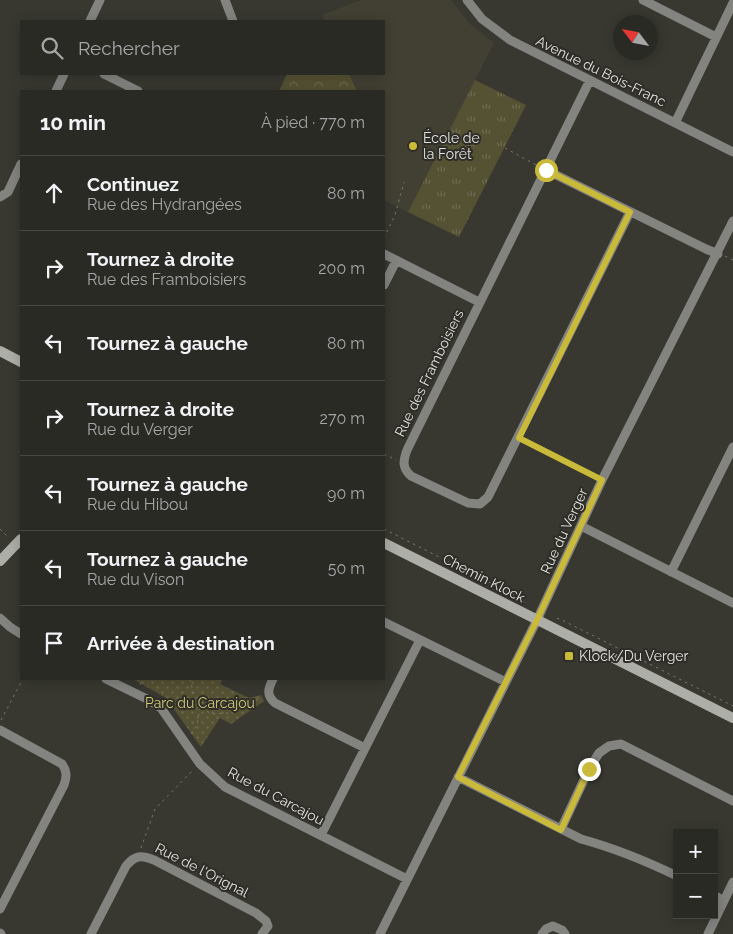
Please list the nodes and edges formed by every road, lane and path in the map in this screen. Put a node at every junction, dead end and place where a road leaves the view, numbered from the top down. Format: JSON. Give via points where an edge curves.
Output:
{"nodes":[{"id":1,"x":100,"y":0,"type":"edge"},
{"id":2,"x":225,"y":0,"type":"edge"},
{"id":3,"x":467,"y":0,"type":"edge"},
{"id":4,"x":643,"y":0,"type":"edge"},
{"id":5,"x":733,"y":3,"type":"edge"},
{"id":6,"x":90,"y":20,"type":"edge"},
{"id":7,"x":233,"y":20,"type":"edge"},
{"id":8,"x":716,"y":36,"type":"junction"},
{"id":9,"x":64,"y":75,"type":"edge"},
{"id":10,"x":106,"y":75,"type":"edge"},
{"id":11,"x":590,"y":80,"type":"junction"},
{"id":12,"x":56,"y":90,"type":"edge"},
{"id":13,"x":136,"y":90,"type":"edge"},
{"id":14,"x":675,"y":123,"type":"junction"},
{"id":15,"x":505,"y":148,"type":"dead end"},
{"id":16,"x":733,"y":152,"type":"edge"},
{"id":17,"x":20,"y":166,"type":"edge"},
{"id":18,"x":546,"y":170,"type":"junction"},
{"id":19,"x":404,"y":182,"type":"dead end"},
{"id":20,"x":0,"y":197,"type":"edge"},
{"id":21,"x":630,"y":212,"type":"junction"},
{"id":22,"x":733,"y":221,"type":"edge"},
{"id":23,"x":385,"y":236,"type":"edge"},
{"id":24,"x":718,"y":254,"type":"junction"},
{"id":25,"x":385,"y":255,"type":"edge"},
{"id":26,"x":396,"y":261,"type":"junction"},
{"id":27,"x":385,"y":283,"type":"edge"},
{"id":28,"x":479,"y":302,"type":"junction"},
{"id":29,"x":0,"y":351,"type":"edge"},
{"id":30,"x":20,"y":361,"type":"edge"},
{"id":31,"x":519,"y":438,"type":"junction"},
{"id":32,"x":733,"y":447,"type":"edge"},
{"id":33,"x":385,"y":455,"type":"edge"},
{"id":34,"x":403,"y":464,"type":"junction"},
{"id":35,"x":602,"y":480,"type":"junction"},
{"id":36,"x":581,"y":526,"type":"junction"},
{"id":37,"x":0,"y":529,"type":"edge"},
{"id":38,"x":385,"y":530,"type":"edge"},
{"id":39,"x":19,"y":542,"type":"edge"},
{"id":40,"x":385,"y":544,"type":"edge"},
{"id":41,"x":0,"y":561,"type":"edge"},
{"id":42,"x":671,"y":572,"type":"junction"},
{"id":43,"x":733,"y":602,"type":"edge"},
{"id":44,"x":529,"y":606,"type":"dead end"},
{"id":45,"x":0,"y":618,"type":"edge"},
{"id":46,"x":555,"y":618,"type":"dead end"},
{"id":47,"x":537,"y":620,"type":"junction"},
{"id":48,"x":385,"y":622,"type":"edge"},
{"id":49,"x":20,"y":633,"type":"edge"},
{"id":50,"x":420,"y":640,"type":"junction"},
{"id":51,"x":22,"y":680,"type":"edge"},
{"id":52,"x":108,"y":680,"type":"edge"},
{"id":53,"x":190,"y":680,"type":"edge"},
{"id":54,"x":273,"y":680,"type":"edge"},
{"id":55,"x":506,"y":682,"type":"junction"},
{"id":56,"x":269,"y":695,"type":"junction"},
{"id":57,"x":733,"y":706,"type":"edge"},
{"id":58,"x":200,"y":707,"type":"junction"},
{"id":59,"x":733,"y":718,"type":"edge"},
{"id":60,"x":0,"y":723,"type":"edge"},
{"id":61,"x":0,"y":730,"type":"edge"},
{"id":62,"x":183,"y":741,"type":"junction"},
{"id":63,"x":365,"y":748,"type":"junction"},
{"id":64,"x":200,"y":764,"type":"junction"},
{"id":65,"x":458,"y":777,"type":"junction"},
{"id":66,"x":733,"y":801,"type":"edge"},
{"id":67,"x":561,"y":830,"type":"junction"},
{"id":68,"x":321,"y":835,"type":"junction"},
{"id":69,"x":139,"y":856,"type":"junction"},
{"id":70,"x":673,"y":874,"type":"edge"},
{"id":71,"x":407,"y":879,"type":"junction"},
{"id":72,"x":733,"y":882,"type":"edge"},
{"id":73,"x":718,"y":897,"type":"edge"},
{"id":74,"x":724,"y":901,"type":"junction"},
{"id":75,"x":0,"y":909,"type":"edge"},
{"id":76,"x":91,"y":934,"type":"edge"},
{"id":77,"x":262,"y":934,"type":"edge"},
{"id":78,"x":380,"y":934,"type":"edge"},
{"id":79,"x":542,"y":934,"type":"edge"},
{"id":80,"x":565,"y":934,"type":"edge"},
{"id":81,"x":708,"y":934,"type":"edge"}],
"edges":[{"from":1,"to":6,"type":"street"},
{"from":2,"to":7,"type":"street"},
{"from":3,"to":11,"type":"street","name":"Avenue du Bois-Franc","via":[[482,19],[510,40]]},
{"from":4,"to":8,"type":"street"},
{"from":5,"to":8,"type":"street"},
{"from":8,"to":14,"type":"street"},
{"from":9,"to":12,"type":"street"},
{"from":10,"to":13,"type":"street"},
{"from":11,"to":14,"type":"street","name":"Avenue du Bois-Franc"},
{"from":11,"to":18,"type":"street","name":"Rue des Framboisiers"},
{"from":14,"to":16,"type":"street","name":"Avenue du Bois-Franc"},
{"from":15,"to":18,"type":"path"},
{"from":17,"to":20,"type":"street","via":[[8,192]]},
{"from":18,"to":21,"type":"street"},
{"from":18,"to":28,"type":"street","name":"Rue des Framboisiers"},
{"from":19,"to":23,"type":"path"},
{"from":21,"to":24,"type":"street"},
{"from":21,"to":31,"type":"street"},
{"from":22,"to":24,"type":"street","name":"Rue du Verger"},
{"from":24,"to":35,"type":"street","name":"Rue du Verger"},
{"from":25,"to":26,"type":"street"},
{"from":26,"to":27,"type":"street"},
{"from":26,"to":28,"type":"street"},
{"from":28,"to":34,"type":"street","name":"Rue des Framboisiers"},
{"from":29,"to":30,"type":"main road"},
{"from":31,"to":34,"type":"street","via":[[492,492],[480,504],[468,503],[411,476]]},
{"from":31,"to":35,"type":"path"},
{"from":32,"to":42,"type":"street"},
{"from":33,"to":34,"type":"path"},
{"from":35,"to":36,"type":"street","name":"Rue du Verger"},
{"from":36,"to":42,"type":"street"},
{"from":36,"to":47,"type":"street","name":"Rue du Verger"},
{"from":37,"to":39,"type":"path"},
{"from":38,"to":44,"type":"path","via":[[518,597]]},
{"from":39,"to":41,"type":"main road"},
{"from":40,"to":47,"type":"main road","name":"Chemin Klock"},
{"from":42,"to":43,"type":"street"},
{"from":45,"to":49,"type":"street"},
{"from":46,"to":57,"type":"path"},
{"from":47,"to":55,"type":"street","name":"Rue du Verger"},
{"from":47,"to":59,"type":"main road","name":"Chemin Klock"},
{"from":48,"to":50,"type":"street"},
{"from":50,"to":55,"type":"street"},
{"from":50,"to":63,"type":"street"},
{"from":51,"to":60,"type":"path"},
{"from":52,"to":62,"type":"street","name":"Rue du Carcajou","via":[[161,708]]},
{"from":53,"to":58,"type":"path","via":[[196,704]]},
{"from":54,"to":56,"type":"street"},
{"from":55,"to":65,"type":"street","name":"Rue du Verger"},
{"from":56,"to":58,"type":"path","via":[[228,713],[211,714]]},
{"from":56,"to":63,"type":"street","via":[[275,703]]},
{"from":58,"to":62,"type":"path","via":[[197,726]]},
{"from":61,"to":75,"type":"street","via":[[62,764],[66,776]]},
{"from":62,"to":64,"type":"street","name":"Rue du Carcajou"},
{"from":63,"to":68,"type":"street"},
{"from":64,"to":68,"type":"street","name":"Rue du Carcajou","via":[[226,787]]},
{"from":64,"to":69,"type":"path","via":[[155,809]]},
{"from":65,"to":67,"type":"street"},
{"from":65,"to":71,"type":"street","name":"Rue du Verger"},
{"from":66,"to":67,"type":"street","via":[[621,744],[609,746],[599,753],[589,769]]},
{"from":67,"to":70,"type":"street"},
{"from":68,"to":71,"type":"street","name":"Rue du Carcajou"},
{"from":69,"to":76,"type":"street","name":"Rue de l'Orignal","via":[[126,866]]},
{"from":69,"to":77,"type":"street","name":"Rue de l'Orignal","via":[[154,860],[256,913],[268,926]]},
{"from":71,"to":78,"type":"street","name":"Rue du Verger"},
{"from":72,"to":74,"type":"street"},
{"from":73,"to":74,"type":"street"},
{"from":74,"to":81,"type":"street"},
{"from":79,"to":80,"type":"street","via":[[553,926]]}]}
